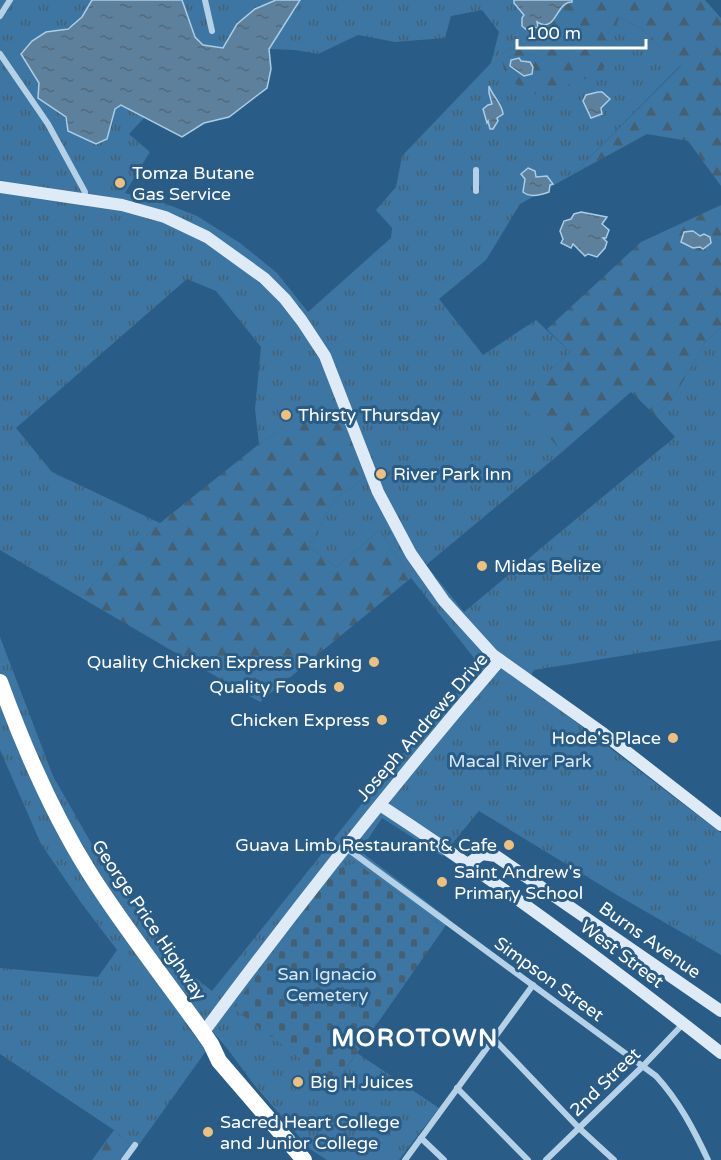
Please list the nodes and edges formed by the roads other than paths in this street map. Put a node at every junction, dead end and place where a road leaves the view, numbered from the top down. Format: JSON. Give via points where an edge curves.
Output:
{"nodes":[{"id":1,"x":10,"y":0,"type":"edge"},
{"id":2,"x":205,"y":0,"type":"edge"},
{"id":3,"x":0,"y":16,"type":"edge"},
{"id":4,"x":212,"y":31,"type":"dead end"},
{"id":5,"x":0,"y":54,"type":"edge"},
{"id":6,"x":476,"y":170,"type":"dead end"},
{"id":7,"x":0,"y":187,"type":"edge"},
{"id":8,"x":476,"y":191,"type":"dead end"},
{"id":9,"x":84,"y":198,"type":"junction"},
{"id":10,"x":500,"y":660,"type":"junction"},
{"id":11,"x":0,"y":682,"type":"edge"},
{"id":12,"x":380,"y":805,"type":"junction"},
{"id":13,"x":721,"y":825,"type":"edge"},
{"id":14,"x":345,"y":847,"type":"junction"},
{"id":15,"x":468,"y":864,"type":"junction"},
{"id":16,"x":533,"y":985,"type":"junction"},
{"id":17,"x":721,"y":1011,"type":"edge"},
{"id":18,"x":683,"y":1024,"type":"junction"},
{"id":19,"x":493,"y":1038,"type":"junction"},
{"id":20,"x":207,"y":1039,"type":"junction"},
{"id":21,"x":721,"y":1053,"type":"edge"},
{"id":22,"x":643,"y":1066,"type":"junction"},
{"id":23,"x":457,"y":1088,"type":"junction"},
{"id":24,"x":579,"y":1128,"type":"junction"},
{"id":25,"x":421,"y":1138,"type":"junction"},
{"id":26,"x":135,"y":1145,"type":"dead end"},
{"id":27,"x":124,"y":1160,"type":"edge"},
{"id":28,"x":304,"y":1160,"type":"edge"},
{"id":29,"x":315,"y":1160,"type":"edge"},
{"id":30,"x":405,"y":1160,"type":"edge"},
{"id":31,"x":444,"y":1160,"type":"edge"},
{"id":32,"x":528,"y":1160,"type":"edge"},
{"id":33,"x":546,"y":1160,"type":"edge"},
{"id":34,"x":614,"y":1160,"type":"edge"},
{"id":35,"x":708,"y":1160,"type":"edge"}],
"edges":[{"from":1,"to":3,"type":"street"},
{"from":2,"to":4,"type":"street"},
{"from":5,"to":9,"type":"street","via":[[48,124],[85,192]]},
{"from":6,"to":8,"type":"street"},
{"from":7,"to":9,"type":"street"},
{"from":9,"to":10,"type":"street","via":[[142,210],[189,227],[245,263],[285,299],[325,356],[378,492],[411,554],[444,601]]},
{"from":10,"to":12,"type":"street","name":"Joseph Andrews Drive"},
{"from":10,"to":13,"type":"street","name":"Joseph Andrews Drive"},
{"from":11,"to":20,"type":"highway","name":"George Price Highway","via":[[42,785],[78,852]]},
{"from":12,"to":14,"type":"street","name":"Joseph Andrews Drive"},
{"from":12,"to":15,"type":"street","name":"West Street"},
{"from":14,"to":16,"type":"street","name":"Simpson Street"},
{"from":14,"to":20,"type":"street","name":"Joseph Andrews Drive"},
{"from":15,"to":17,"type":"street","name":"Burns Avenue","via":[[482,854],[495,856]]},
{"from":15,"to":18,"type":"street","name":"West Street"},
{"from":16,"to":19,"type":"street"},
{"from":16,"to":22,"type":"street","name":"Simpson Street"},
{"from":18,"to":21,"type":"street","name":"West Street"},
{"from":18,"to":22,"type":"street","name":"2nd Street"},
{"from":19,"to":23,"type":"street"},
{"from":19,"to":24,"type":"street"},
{"from":20,"to":28,"type":"highway","via":[[219,1061]]},
{"from":20,"to":29,"type":"highway"},
{"from":22,"to":24,"type":"street","name":"2nd Street"},
{"from":22,"to":35,"type":"street","name":"Simpson Street","via":[[673,1096]]},
{"from":23,"to":25,"type":"street"},
{"from":23,"to":32,"type":"street"},
{"from":24,"to":33,"type":"street","name":"2nd Street"},
{"from":24,"to":34,"type":"street"},
{"from":25,"to":30,"type":"street"},
{"from":25,"to":31,"type":"street"},
{"from":26,"to":27,"type":"street"}]}
